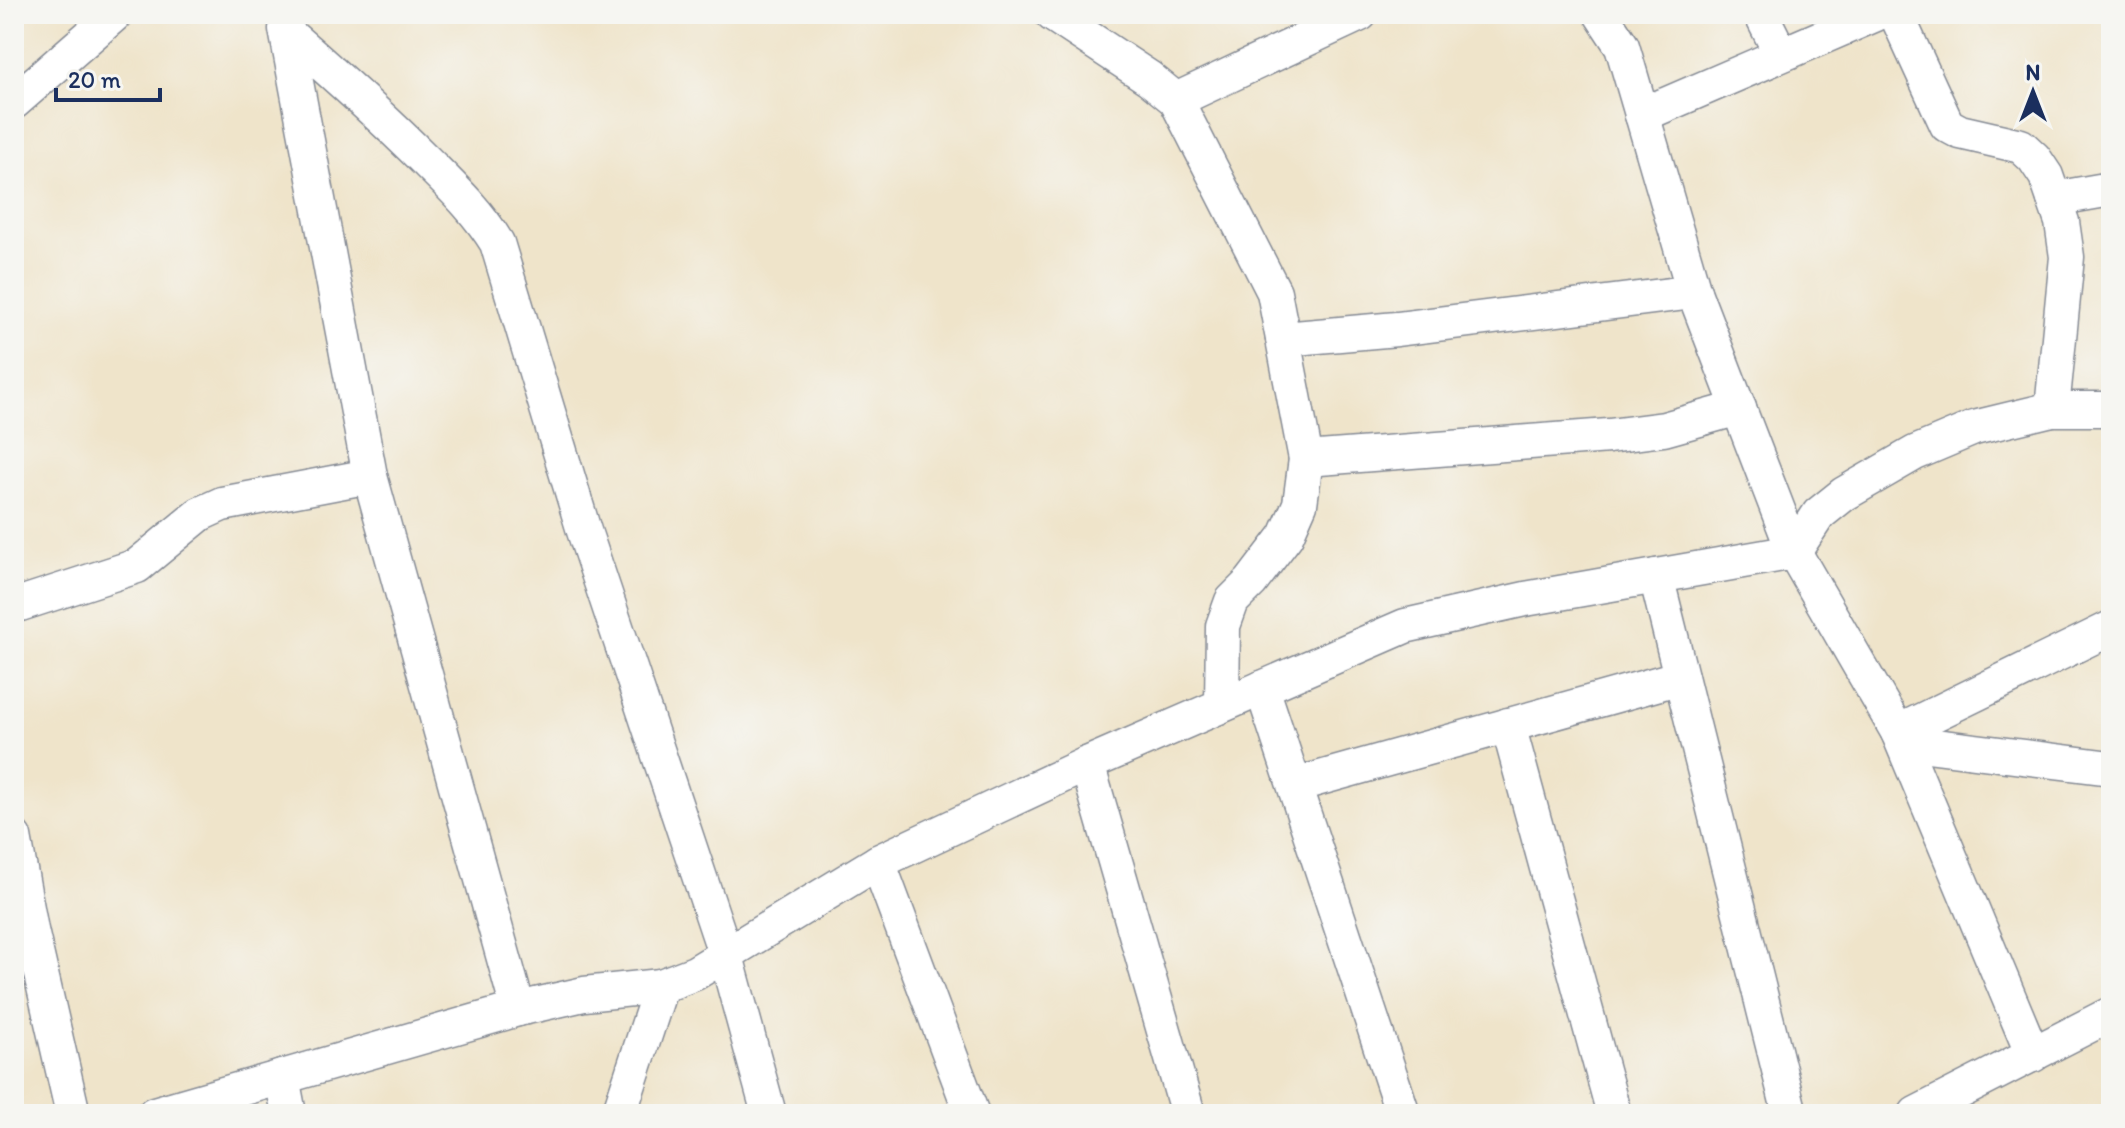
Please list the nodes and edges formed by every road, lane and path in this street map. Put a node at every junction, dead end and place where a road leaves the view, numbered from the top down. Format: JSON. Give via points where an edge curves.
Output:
{"nodes":[{"id":1,"x":115,"y":14,"type":"edge"},
{"id":2,"x":1052,"y":14,"type":"edge"},
{"id":3,"x":1360,"y":14,"type":"edge"},
{"id":4,"x":1601,"y":14,"type":"edge"},
{"id":5,"x":1761,"y":14,"type":"edge"},
{"id":6,"x":1876,"y":14,"type":"edge"},
{"id":7,"x":1896,"y":14,"type":"edge"},
{"id":8,"x":284,"y":24,"type":"edge"},
{"id":9,"x":1781,"y":54,"type":"junction"},
{"id":10,"x":1176,"y":100,"type":"junction"},
{"id":11,"x":14,"y":102,"type":"edge"},
{"id":12,"x":1642,"y":115,"type":"junction"},
{"id":13,"x":2111,"y":189,"type":"edge"},
{"id":14,"x":2054,"y":199,"type":"junction"},
{"id":15,"x":1694,"y":292,"type":"junction"},
{"id":16,"x":1283,"y":339,"type":"junction"},
{"id":17,"x":1739,"y":408,"type":"junction"},
{"id":18,"x":2052,"y":409,"type":"junction"},
{"id":19,"x":2111,"y":409,"type":"edge"},
{"id":20,"x":1306,"y":459,"type":"junction"},
{"id":21,"x":370,"y":476,"type":"junction"},
{"id":22,"x":1794,"y":552,"type":"junction"},
{"id":23,"x":1656,"y":576,"type":"junction"},
{"id":24,"x":14,"y":606,"type":"edge"},
{"id":25,"x":2111,"y":628,"type":"edge"},
{"id":26,"x":1681,"y":677,"type":"junction"},
{"id":27,"x":1262,"y":688,"type":"junction"},
{"id":28,"x":1222,"y":705,"type":"junction"},
{"id":29,"x":1508,"y":725,"type":"junction"},
{"id":30,"x":1898,"y":732,"type":"junction"},
{"id":31,"x":1087,"y":764,"type":"junction"},
{"id":32,"x":2111,"y":768,"type":"edge"},
{"id":33,"x":1295,"y":785,"type":"junction"},
{"id":34,"x":14,"y":837,"type":"edge"},
{"id":35,"x":878,"y":862,"type":"junction"},
{"id":36,"x":23,"y":932,"type":"edge"},
{"id":37,"x":726,"y":956,"type":"junction"},
{"id":38,"x":661,"y":986,"type":"junction"},
{"id":39,"x":518,"y":1009,"type":"junction"},
{"id":40,"x":2111,"y":1014,"type":"edge"},
{"id":41,"x":2033,"y":1055,"type":"junction"},
{"id":42,"x":282,"y":1077,"type":"junction"},
{"id":43,"x":73,"y":1114,"type":"edge"},
{"id":44,"x":154,"y":1114,"type":"edge"},
{"id":45,"x":289,"y":1114,"type":"edge"},
{"id":46,"x":619,"y":1114,"type":"edge"},
{"id":47,"x":769,"y":1114,"type":"edge"},
{"id":48,"x":972,"y":1114,"type":"edge"},
{"id":49,"x":1188,"y":1114,"type":"edge"},
{"id":50,"x":1403,"y":1114,"type":"edge"},
{"id":51,"x":1614,"y":1114,"type":"edge"},
{"id":52,"x":1790,"y":1114,"type":"edge"},
{"id":53,"x":1916,"y":1114,"type":"edge"}],
"edges":[{"from":1,"to":11,"type":"street"},
{"from":2,"to":10,"type":"street"},
{"from":3,"to":10,"type":"street"},
{"from":4,"to":12,"type":"street","via":[[1622,46]]},
{"from":5,"to":9,"type":"street"},
{"from":6,"to":9,"type":"street"},
{"from":7,"to":14,"type":"street","via":[[1947,125],[2021,146],[2046,176]]},
{"from":8,"to":21,"type":"street"},
{"from":8,"to":37,"type":"street","via":[[459,194],[497,243],[584,531]]},
{"from":9,"to":12,"type":"street"},
{"from":10,"to":16,"type":"street","via":[[1274,292]]},
{"from":12,"to":15,"type":"street"},
{"from":13,"to":14,"type":"street"},
{"from":14,"to":18,"type":"street","via":[[2067,257]]},
{"from":15,"to":16,"type":"street"},
{"from":15,"to":17,"type":"street"},
{"from":16,"to":20,"type":"street"},
{"from":17,"to":20,"type":"street","via":[[1664,429],[1609,436]]},
{"from":17,"to":22,"type":"street"},
{"from":18,"to":19,"type":"street"},
{"from":18,"to":22,"type":"street","via":[[1974,428],[1915,453],[1819,514]]},
{"from":20,"to":28,"type":"street","via":[[1300,504],[1286,536],[1232,601],[1223,626]]},
{"from":21,"to":24,"type":"street","via":[[222,504],[200,514],[137,566]]},
{"from":21,"to":39,"type":"street"},
{"from":22,"to":23,"type":"street"},
{"from":22,"to":30,"type":"street"},
{"from":23,"to":26,"type":"street"},
{"from":23,"to":27,"type":"street","via":[[1405,626]]},
{"from":25,"to":30,"type":"street"},
{"from":26,"to":29,"type":"street"},
{"from":26,"to":52,"type":"street"},
{"from":27,"to":28,"type":"street"},
{"from":27,"to":33,"type":"street"},
{"from":28,"to":31,"type":"street"},
{"from":29,"to":33,"type":"street"},
{"from":29,"to":51,"type":"street"},
{"from":30,"to":32,"type":"street","via":[[1927,745]]},
{"from":30,"to":41,"type":"street"},
{"from":31,"to":35,"type":"street"},
{"from":31,"to":49,"type":"street"},
{"from":33,"to":50,"type":"street"},
{"from":34,"to":36,"type":"street"},
{"from":35,"to":37,"type":"street"},
{"from":35,"to":48,"type":"street"},
{"from":36,"to":43,"type":"street"},
{"from":37,"to":38,"type":"street"},
{"from":37,"to":47,"type":"street"},
{"from":38,"to":39,"type":"street","via":[[584,994]]},
{"from":38,"to":46,"type":"street"},
{"from":39,"to":42,"type":"street"},
{"from":40,"to":41,"type":"street"},
{"from":41,"to":53,"type":"street"},
{"from":42,"to":44,"type":"street"},
{"from":42,"to":45,"type":"street"}]}
